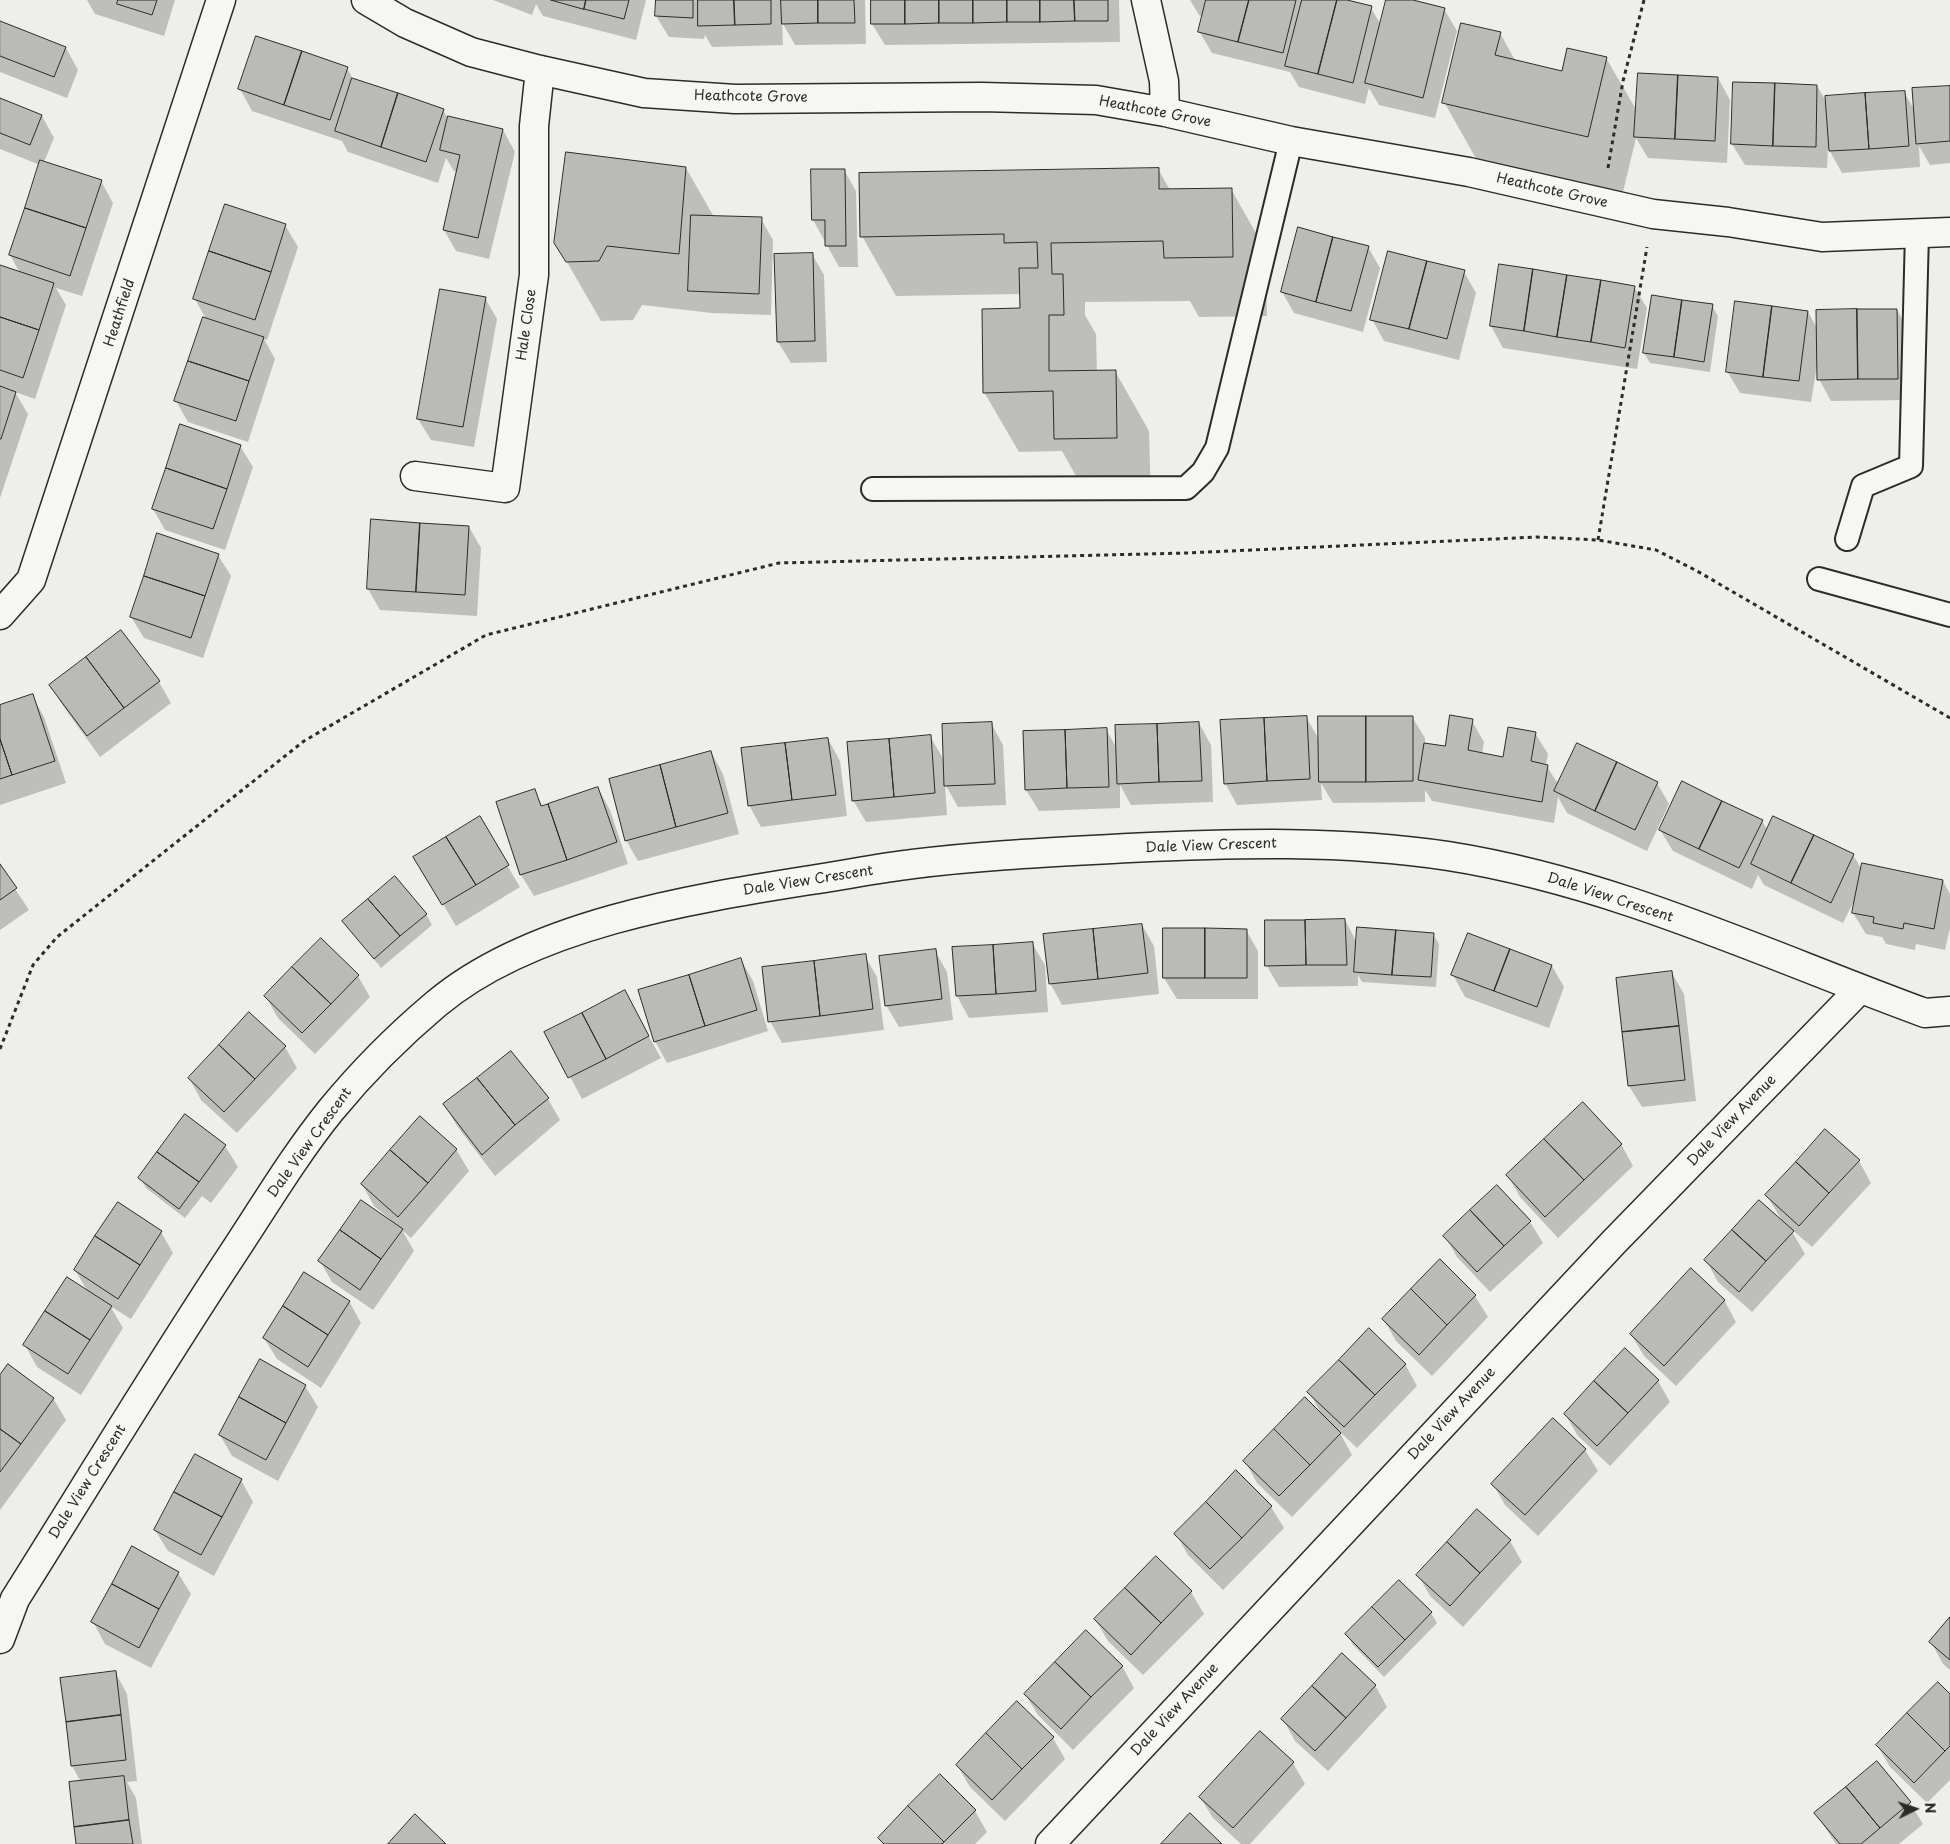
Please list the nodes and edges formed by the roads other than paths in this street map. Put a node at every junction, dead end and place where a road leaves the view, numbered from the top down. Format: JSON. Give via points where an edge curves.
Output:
{"nodes":[{"id":1,"x":221,"y":0,"type":"edge"},
{"id":2,"x":366,"y":0,"type":"edge"},
{"id":3,"x":1146,"y":0,"type":"edge"},
{"id":4,"x":540,"y":70,"type":"junction"},
{"id":5,"x":1166,"y":112,"type":"junction"},
{"id":6,"x":1291,"y":141,"type":"junction"},
{"id":7,"x":1950,"y":232,"type":"edge"},
{"id":8,"x":1917,"y":233,"type":"junction"},
{"id":9,"x":415,"y":476,"type":"dead end"},
{"id":10,"x":873,"y":489,"type":"dead end"},
{"id":11,"x":1847,"y":539,"type":"dead end"},
{"id":12,"x":1819,"y":579,"type":"dead end"},
{"id":13,"x":0,"y":615,"type":"edge"},
{"id":14,"x":1950,"y":615,"type":"edge"},
{"id":15,"x":1860,"y":989,"type":"junction"},
{"id":16,"x":1950,"y":1011,"type":"edge"},
{"id":17,"x":0,"y":1639,"type":"edge"},
{"id":18,"x":1050,"y":1844,"type":"edge"}],
"edges":[{"from":1,"to":13,"type":"street","name":"Heathfield","via":[[31,580]]},
{"from":2,"to":4,"type":"street","name":"Heathcote Grove","via":[[406,23],[470,52]]},
{"from":3,"to":5,"type":"street","via":[[1164,81]]},
{"from":4,"to":5,"type":"street","name":"Heathcote Grove","via":[[644,93],[735,99],[982,97],[1096,100]]},
{"from":4,"to":9,"type":"street","name":"Hale Close","via":[[534,126],[534,275],[505,488]]},
{"from":5,"to":6,"type":"street","name":"Heathcote Grove"},
{"from":6,"to":8,"type":"street","name":"Heathcote Grove","via":[[1469,172],[1653,214],[1822,237]]},
{"from":6,"to":10,"type":"lane","via":[[1217,448],[1203,472],[1186,488]]},
{"from":7,"to":8,"type":"street","name":"Heathcote Grove"},
{"from":8,"to":11,"type":"lane","via":[[1910,466],[1863,486]]},
{"from":12,"to":14,"type":"lane"},
{"from":15,"to":16,"type":"street","name":"Dale View Crescent","via":[[1925,1013]]},
{"from":15,"to":17,"type":"street","name":"Dale View Crescent","via":[[1641,905],[1531,873],[1451,857],[1350,844],[1241,842],[915,864],[703,897],[618,918],[530,948],[486,970],[440,1000],[377,1057],[329,1112],[176,1340],[15,1600]]},
{"from":15,"to":18,"type":"street","name":"Dale View Avenue","via":[[1613,1243]]}]}
